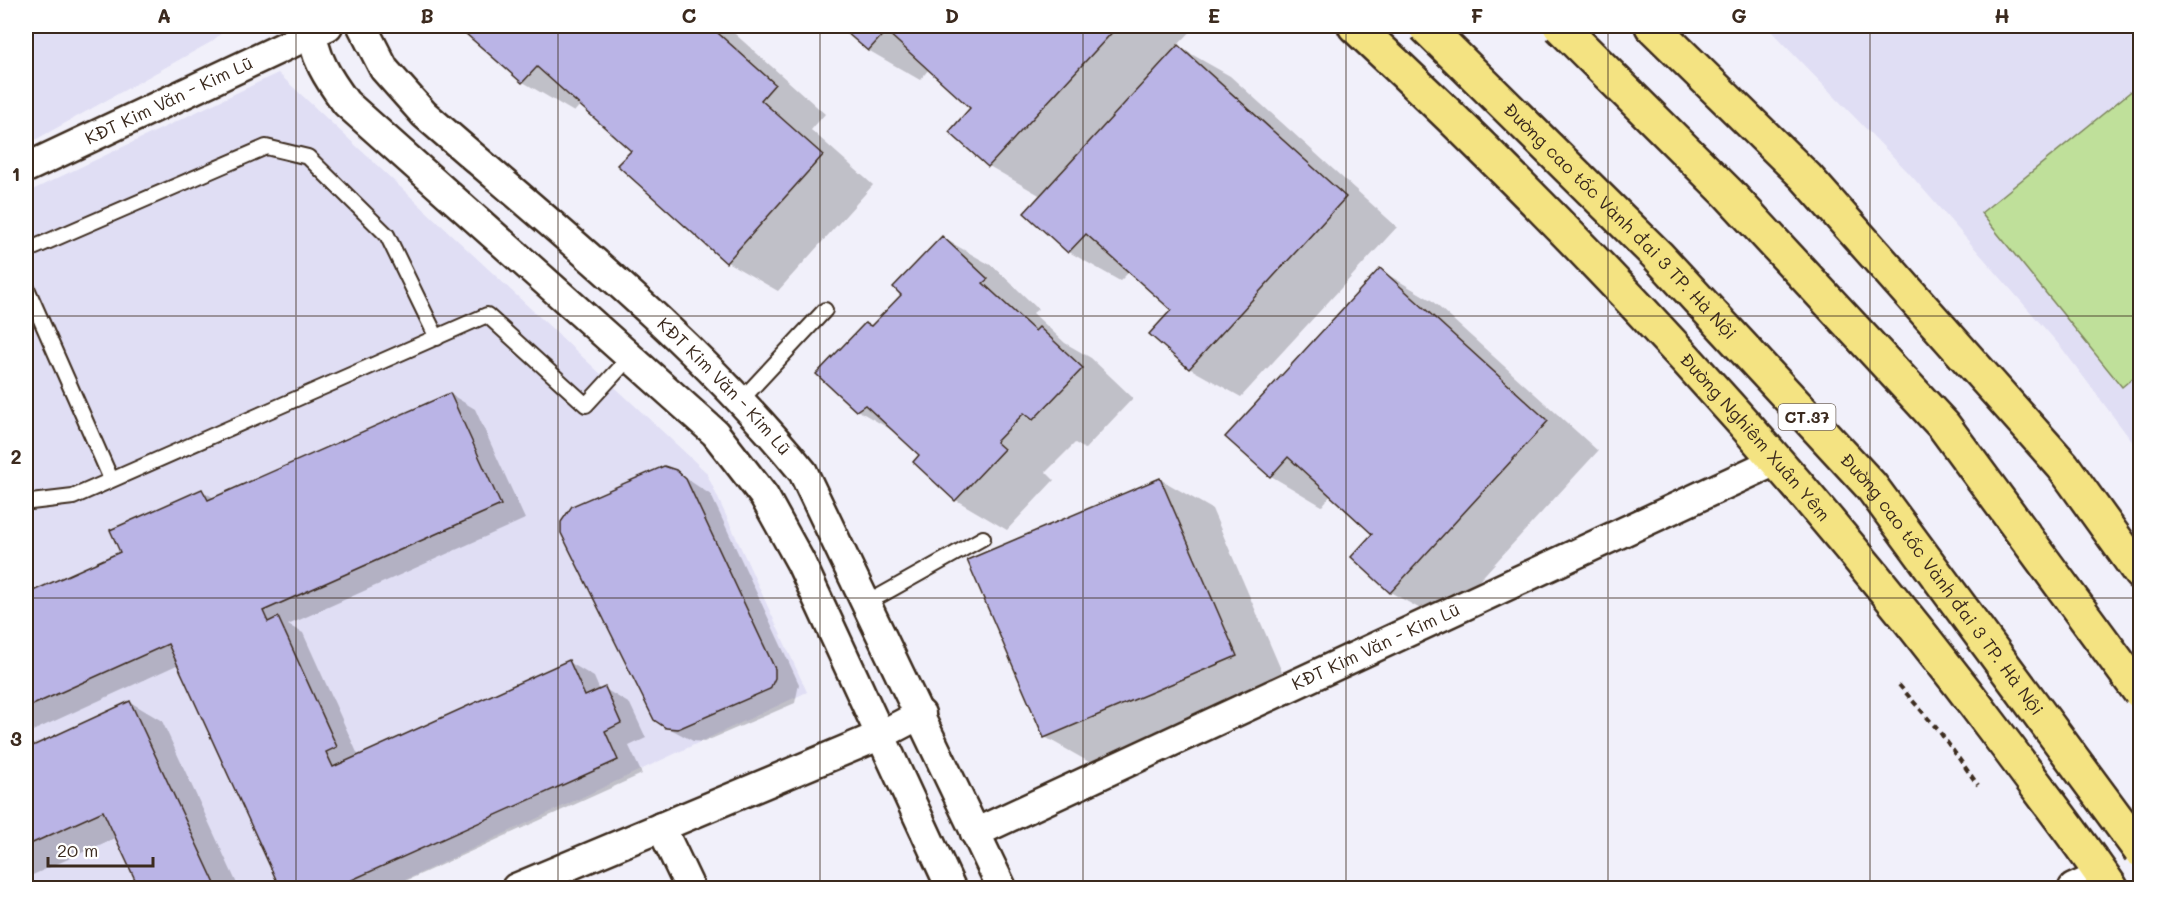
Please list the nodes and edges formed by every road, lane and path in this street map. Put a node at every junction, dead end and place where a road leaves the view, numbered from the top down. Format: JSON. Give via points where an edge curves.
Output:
{"nodes":[{"id":1,"x":362,"y":26,"type":"edge"},
{"id":2,"x":1355,"y":26,"type":"edge"},
{"id":3,"x":1425,"y":26,"type":"edge"},
{"id":4,"x":1560,"y":26,"type":"edge"},
{"id":5,"x":1652,"y":26,"type":"edge"},
{"id":6,"x":318,"y":28,"type":"edge"},
{"id":7,"x":26,"y":168,"type":"edge"},
{"id":8,"x":26,"y":251,"type":"edge"},
{"id":9,"x":26,"y":286,"type":"edge"},
{"id":10,"x":825,"y":310,"type":"dead end"},
{"id":11,"x":437,"y":338,"type":"junction"},
{"id":12,"x":631,"y":356,"type":"junction"},
{"id":13,"x":698,"y":358,"type":"junction"},
{"id":14,"x":667,"y":388,"type":"junction"},
{"id":15,"x":742,"y":399,"type":"junction"},
{"id":16,"x":1778,"y":460,"type":"junction"},
{"id":17,"x":111,"y":479,"type":"junction"},
{"id":18,"x":26,"y":499,"type":"edge"},
{"id":19,"x":983,"y":538,"type":"dead end"},
{"id":20,"x":838,"y":544,"type":"junction"},
{"id":21,"x":801,"y":563,"type":"junction"},
{"id":22,"x":2140,"y":573,"type":"edge"},
{"id":23,"x":867,"y":603,"type":"junction"},
{"id":24,"x":1899,"y":685,"type":"dead end"},
{"id":25,"x":2140,"y":692,"type":"edge"},
{"id":26,"x":921,"y":714,"type":"junction"},
{"id":27,"x":880,"y":735,"type":"junction"},
{"id":28,"x":1978,"y":785,"type":"dead end"},
{"id":29,"x":660,"y":827,"type":"junction"},
{"id":30,"x":975,"y":833,"type":"junction"},
{"id":31,"x":2140,"y":850,"type":"edge"},
{"id":32,"x":2107,"y":882,"type":"edge"},
{"id":33,"x":516,"y":888,"type":"edge"},
{"id":34,"x":690,"y":888,"type":"edge"},
{"id":35,"x":951,"y":888,"type":"edge"},
{"id":36,"x":1002,"y":888,"type":"edge"},
{"id":37,"x":2073,"y":888,"type":"edge"}],
"edges":[{"from":1,"to":13,"type":"street","name":"KĐT Kim Văn - Kim Lũ","via":[[384,69],[424,114]]},
{"from":2,"to":16,"type":"main road","name":"Đường Nghiêm Xuân Yêm","via":[[1456,119],[1608,275]]},
{"from":3,"to":31,"type":"main road","name":"Đường cao tốc Vành đai 3 TP. Hà Nội","number":"CT.37","bridge":true,"via":[[1658,256],[1871,486]]},
{"from":4,"to":25,"type":"main road","bridge":true,"via":[[1729,194],[1944,426]]},
{"from":5,"to":22,"type":"main road","via":[[1806,177],[1892,273],[2063,466]]},
{"from":6,"to":7,"type":"street","name":"KĐT Kim Văn - Kim Lũ"},
{"from":6,"to":12,"type":"street","name":"KĐT Kim Văn - Kim Lũ","via":[[324,73],[346,103]]},
{"from":8,"to":11,"type":"lane","via":[[266,147],[308,157],[387,235]]},
{"from":9,"to":17,"type":"lane"},
{"from":10,"to":15,"type":"lane"},
{"from":11,"to":12,"type":"lane","via":[[487,315],[586,405]]},
{"from":11,"to":17,"type":"lane"},
{"from":12,"to":14,"type":"street","name":"KĐT Kim Văn - Kim Lũ"},
{"from":13,"to":14,"type":"street"},
{"from":13,"to":15,"type":"street","name":"KĐT Kim Văn - Kim Lũ"},
{"from":14,"to":21,"type":"street","name":"KĐT Kim Văn - Kim Lũ","via":[[715,433],[764,496]]},
{"from":15,"to":20,"type":"street","name":"KĐT Kim Văn - Kim Lũ","via":[[803,472]]},
{"from":16,"to":30,"type":"street","name":"KĐT Kim Văn - Kim Lũ"},
{"from":16,"to":32,"type":"main road","name":"Đường Nghiêm Xuân Yêm","via":[[1957,679]]},
{"from":17,"to":18,"type":"lane","via":[[73,497],[31,502]]},
{"from":19,"to":23,"type":"lane"},
{"from":20,"to":21,"type":"street"},
{"from":20,"to":23,"type":"street","name":"KĐT Kim Văn - Kim Lũ"},
{"from":21,"to":27,"type":"street","name":"KĐT Kim Văn - Kim Lũ"},
{"from":23,"to":26,"type":"street","name":"KĐT Kim Văn - Kim Lũ"},
{"from":24,"to":28,"type":"path"},
{"from":26,"to":27,"type":"street"},
{"from":26,"to":30,"type":"street","name":"KĐT Kim Văn - Kim Lũ"},
{"from":27,"to":29,"type":"street"},
{"from":27,"to":35,"type":"street","name":"KĐT Kim Văn - Kim Lũ"},
{"from":29,"to":33,"type":"street"},
{"from":29,"to":34,"type":"street"},
{"from":30,"to":36,"type":"street","name":"KĐT Kim Văn - Kim Lũ"},
{"from":32,"to":37,"type":"street"}]}
